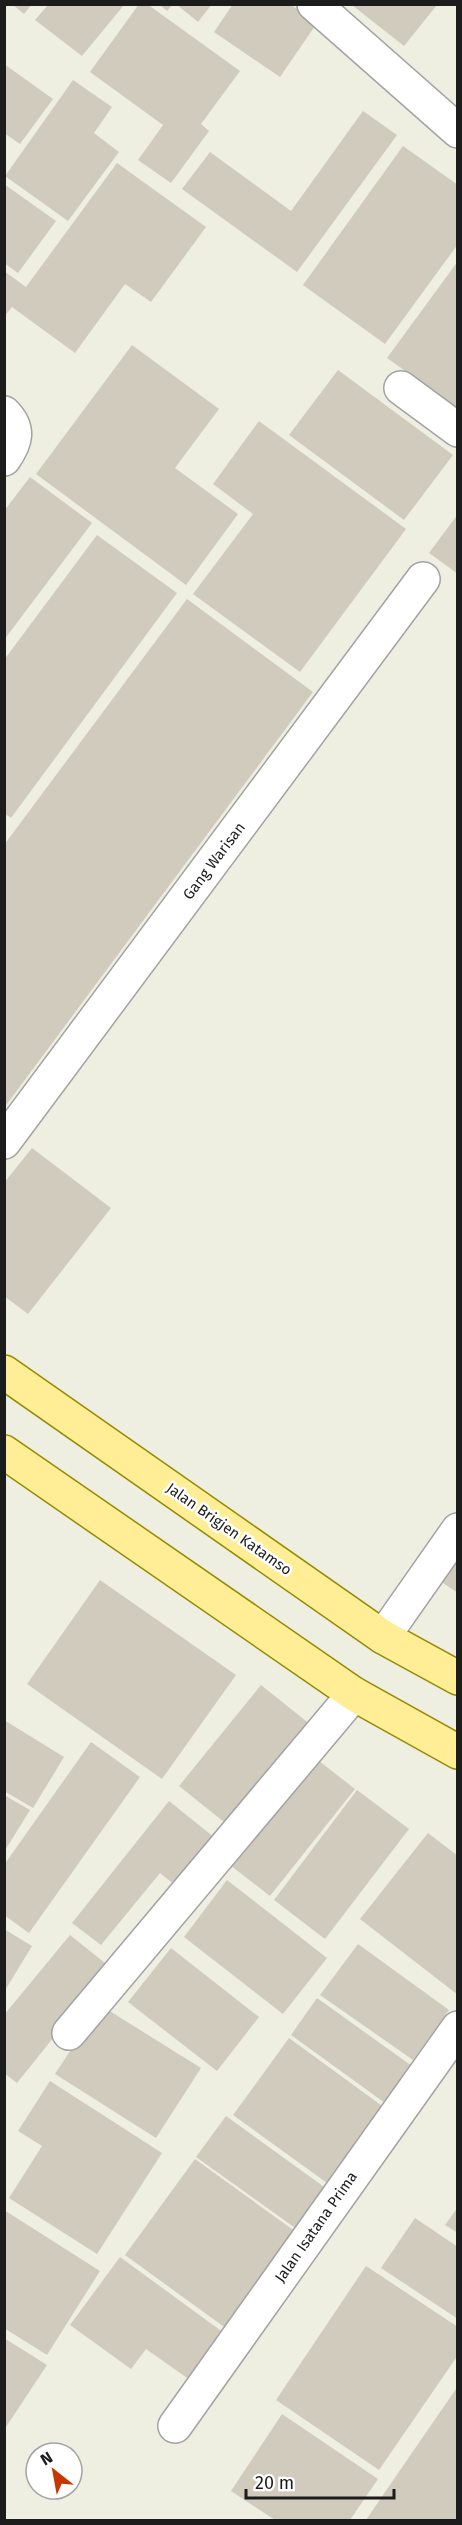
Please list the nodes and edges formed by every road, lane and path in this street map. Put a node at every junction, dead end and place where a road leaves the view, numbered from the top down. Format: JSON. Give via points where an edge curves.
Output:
{"nodes":[{"id":1,"x":314,"y":4,"type":"edge"},
{"id":2,"x":458,"y":131,"type":"edge"},
{"id":3,"x":401,"y":388,"type":"dead end"},
{"id":4,"x":4,"y":413,"type":"edge"},
{"id":5,"x":458,"y":430,"type":"edge"},
{"id":6,"x":4,"y":459,"type":"edge"},
{"id":7,"x":423,"y":579,"type":"dead end"},
{"id":8,"x":4,"y":1142,"type":"edge"},
{"id":9,"x":4,"y":1372,"type":"edge"},
{"id":10,"x":4,"y":1452,"type":"edge"},
{"id":11,"x":458,"y":1530,"type":"edge"},
{"id":12,"x":383,"y":1636,"type":"junction"},
{"id":13,"x":458,"y":1678,"type":"edge"},
{"id":14,"x":354,"y":1694,"type":"junction"},
{"id":15,"x":458,"y":1752,"type":"edge"},
{"id":16,"x":458,"y":2028,"type":"edge"},
{"id":17,"x":69,"y":2033,"type":"dead end"},
{"id":18,"x":175,"y":2426,"type":"dead end"}],
"edges":[{"from":1,"to":2,"type":"street"},
{"from":3,"to":5,"type":"street"},
{"from":4,"to":6,"type":"street","via":[[16,436]]},
{"from":7,"to":8,"type":"street","name":"Gang Warisan"},
{"from":9,"to":12,"type":"main road","name":"Jalan Brigjen Katamso"},
{"from":10,"to":14,"type":"main road"},
{"from":11,"to":12,"type":"street"},
{"from":12,"to":13,"type":"main road","name":"Jalan Brigjen Katamso"},
{"from":14,"to":15,"type":"main road"},
{"from":14,"to":17,"type":"street"},
{"from":16,"to":18,"type":"street","name":"Jalan Isatana Prima"}]}
